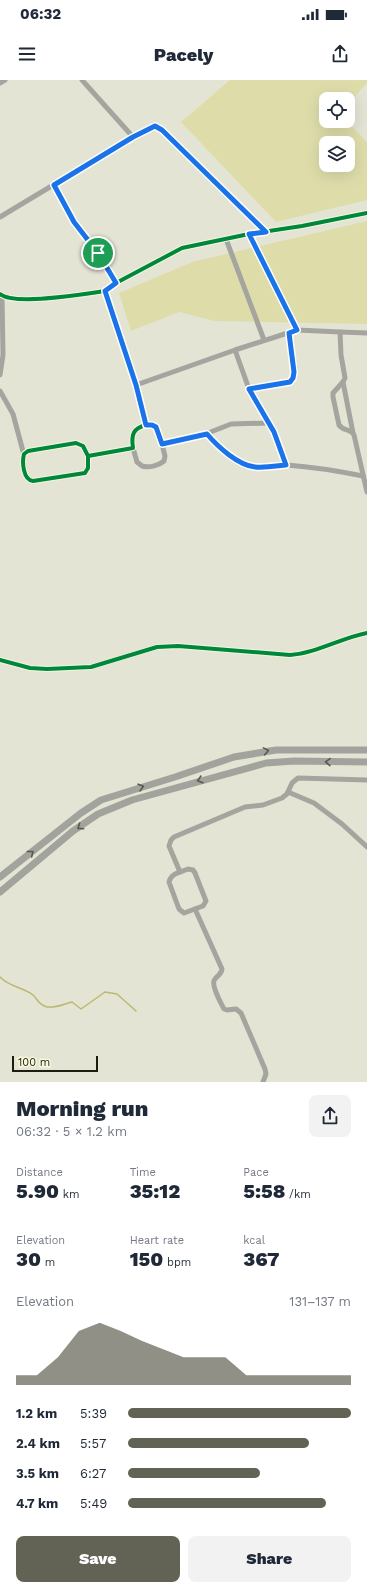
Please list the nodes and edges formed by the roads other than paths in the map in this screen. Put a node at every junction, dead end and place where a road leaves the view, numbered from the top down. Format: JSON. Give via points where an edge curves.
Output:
{"nodes":[{"id":1,"x":5,"y":80,"type":"edge"},
{"id":2,"x":82,"y":80,"type":"edge"},
{"id":3,"x":0,"y":83,"type":"edge"},
{"id":4,"x":133,"y":137,"type":"junction"},
{"id":5,"x":54,"y":185,"type":"junction"},
{"id":6,"x":367,"y":213,"type":"edge"},
{"id":7,"x":0,"y":217,"type":"edge"},
{"id":8,"x":266,"y":232,"type":"junction"},
{"id":9,"x":249,"y":234,"type":"junction"},
{"id":10,"x":226,"y":239,"type":"junction"},
{"id":11,"x":116,"y":283,"type":"junction"},
{"id":12,"x":105,"y":291,"type":"junction"},
{"id":13,"x":1,"y":295,"type":"edge"},
{"id":14,"x":297,"y":330,"type":"junction"},
{"id":15,"x":340,"y":332,"type":"junction"},
{"id":16,"x":289,"y":333,"type":"junction"},
{"id":17,"x":367,"y":333,"type":"edge"},
{"id":18,"x":264,"y":340,"type":"junction"},
{"id":19,"x":235,"y":350,"type":"junction"},
{"id":20,"x":0,"y":375,"type":"edge"},
{"id":21,"x":343,"y":382,"type":"junction"},
{"id":22,"x":136,"y":385,"type":"junction"},
{"id":23,"x":249,"y":389,"type":"junction"},
{"id":24,"x":0,"y":391,"type":"edge"},
{"id":25,"x":269,"y":423,"type":"junction"},
{"id":26,"x":146,"y":425,"type":"junction"},
{"id":27,"x":354,"y":433,"type":"junction"},
{"id":28,"x":207,"y":434,"type":"junction"},
{"id":29,"x":162,"y":444,"type":"junction"},
{"id":30,"x":132,"y":448,"type":"junction"},
{"id":31,"x":24,"y":455,"type":"junction"},
{"id":32,"x":88,"y":456,"type":"junction"},
{"id":33,"x":286,"y":465,"type":"junction"},
{"id":34,"x":363,"y":476,"type":"junction"},
{"id":35,"x":367,"y":492,"type":"edge"},
{"id":36,"x":367,"y":633,"type":"edge"},
{"id":37,"x":0,"y":660,"type":"edge"},
{"id":38,"x":367,"y":750,"type":"edge"},
{"id":39,"x":367,"y":762,"type":"edge"},
{"id":40,"x":367,"y":780,"type":"edge"},
{"id":41,"x":288,"y":792,"type":"junction"},
{"id":42,"x":367,"y":847,"type":"edge"},
{"id":43,"x":180,"y":872,"type":"junction"},
{"id":44,"x":0,"y":877,"type":"edge"},
{"id":45,"x":0,"y":892,"type":"edge"},
{"id":46,"x":195,"y":909,"type":"junction"},
{"id":47,"x":263,"y":1082,"type":"edge"}],
"edges":[{"from":1,"to":3,"type":"street"},
{"from":2,"to":4,"type":"street"},
{"from":4,"to":5,"type":"street"},
{"from":4,"to":8,"type":"street","via":[[155,126],[162,130]]},
{"from":5,"to":7,"type":"street"},
{"from":5,"to":11,"type":"street","via":[[74,222],[98,253]]},
{"from":6,"to":8,"type":"street"},
{"from":8,"to":9,"type":"street"},
{"from":9,"to":10,"type":"street"},
{"from":9,"to":14,"type":"street"},
{"from":10,"to":11,"type":"street","via":[[182,248]]},
{"from":10,"to":18,"type":"street"},
{"from":11,"to":12,"type":"street"},
{"from":12,"to":13,"type":"street","via":[[23,300]]},
{"from":12,"to":22,"type":"street"},
{"from":13,"to":20,"type":"street","via":[[3,355]]},
{"from":14,"to":15,"type":"street"},
{"from":14,"to":16,"type":"street"},
{"from":15,"to":17,"type":"street"},
{"from":15,"to":21,"type":"street","via":[[345,378]]},
{"from":16,"to":18,"type":"street"},
{"from":16,"to":23,"type":"street","via":[[295,368],[293,378],[286,383]]},
{"from":18,"to":19,"type":"street"},
{"from":19,"to":22,"type":"street"},
{"from":19,"to":23,"type":"street"},
{"from":21,"to":27,"type":"street"},
{"from":21,"to":27,"type":"street","via":[[333,393],[336,413],[340,427]]},
{"from":22,"to":26,"type":"street"},
{"from":23,"to":25,"type":"street"},
{"from":24,"to":31,"type":"street","via":[[13,414]]},
{"from":25,"to":28,"type":"street","via":[[231,424]]},
{"from":25,"to":33,"type":"street"},
{"from":26,"to":29,"type":"street","via":[[156,427]]},
{"from":26,"to":30,"type":"street","via":[[138,427],[133,432]]},
{"from":27,"to":34,"type":"street"},
{"from":28,"to":29,"type":"street"},
{"from":28,"to":33,"type":"street","via":[[222,450],[248,465]]},
{"from":29,"to":30,"type":"street","via":[[164,461],[149,467],[138,464]]},
{"from":30,"to":32,"type":"street"},
{"from":31,"to":32,"type":"street","via":[[32,450],[76,444],[83,446]]},
{"from":31,"to":32,"type":"street","via":[[26,477],[33,482],[85,472],[88,468]]},
{"from":33,"to":34,"type":"street"},
{"from":34,"to":35,"type":"street"},
{"from":36,"to":37,"type":"street","via":[[299,654],[282,655],[178,646],[157,647],[91,667],[30,668]]},
{"from":44,"to":38,"type":"main road","one_way":true,"via":[[101,800],[234,757],[276,750]]},
{"from":39,"to":45,"type":"main road","one_way":true,"via":[[266,763],[132,800],[98,814],[73,831]]},
{"from":40,"to":41,"type":"street","via":[[301,777],[294,781]]},
{"from":41,"to":42,"type":"street","via":[[314,804],[342,824]]},
{"from":41,"to":43,"type":"street","via":[[282,798],[263,805],[245,807],[172,838],[169,846]]},
{"from":43,"to":46,"type":"street","via":[[193,870],[205,896],[204,904]]},
{"from":43,"to":46,"type":"street","via":[[170,878],[169,884],[181,911]]},
{"from":46,"to":47,"type":"street","via":[[222,969],[213,985],[224,1009],[236,1009],[241,1013],[265,1069]]}]}
